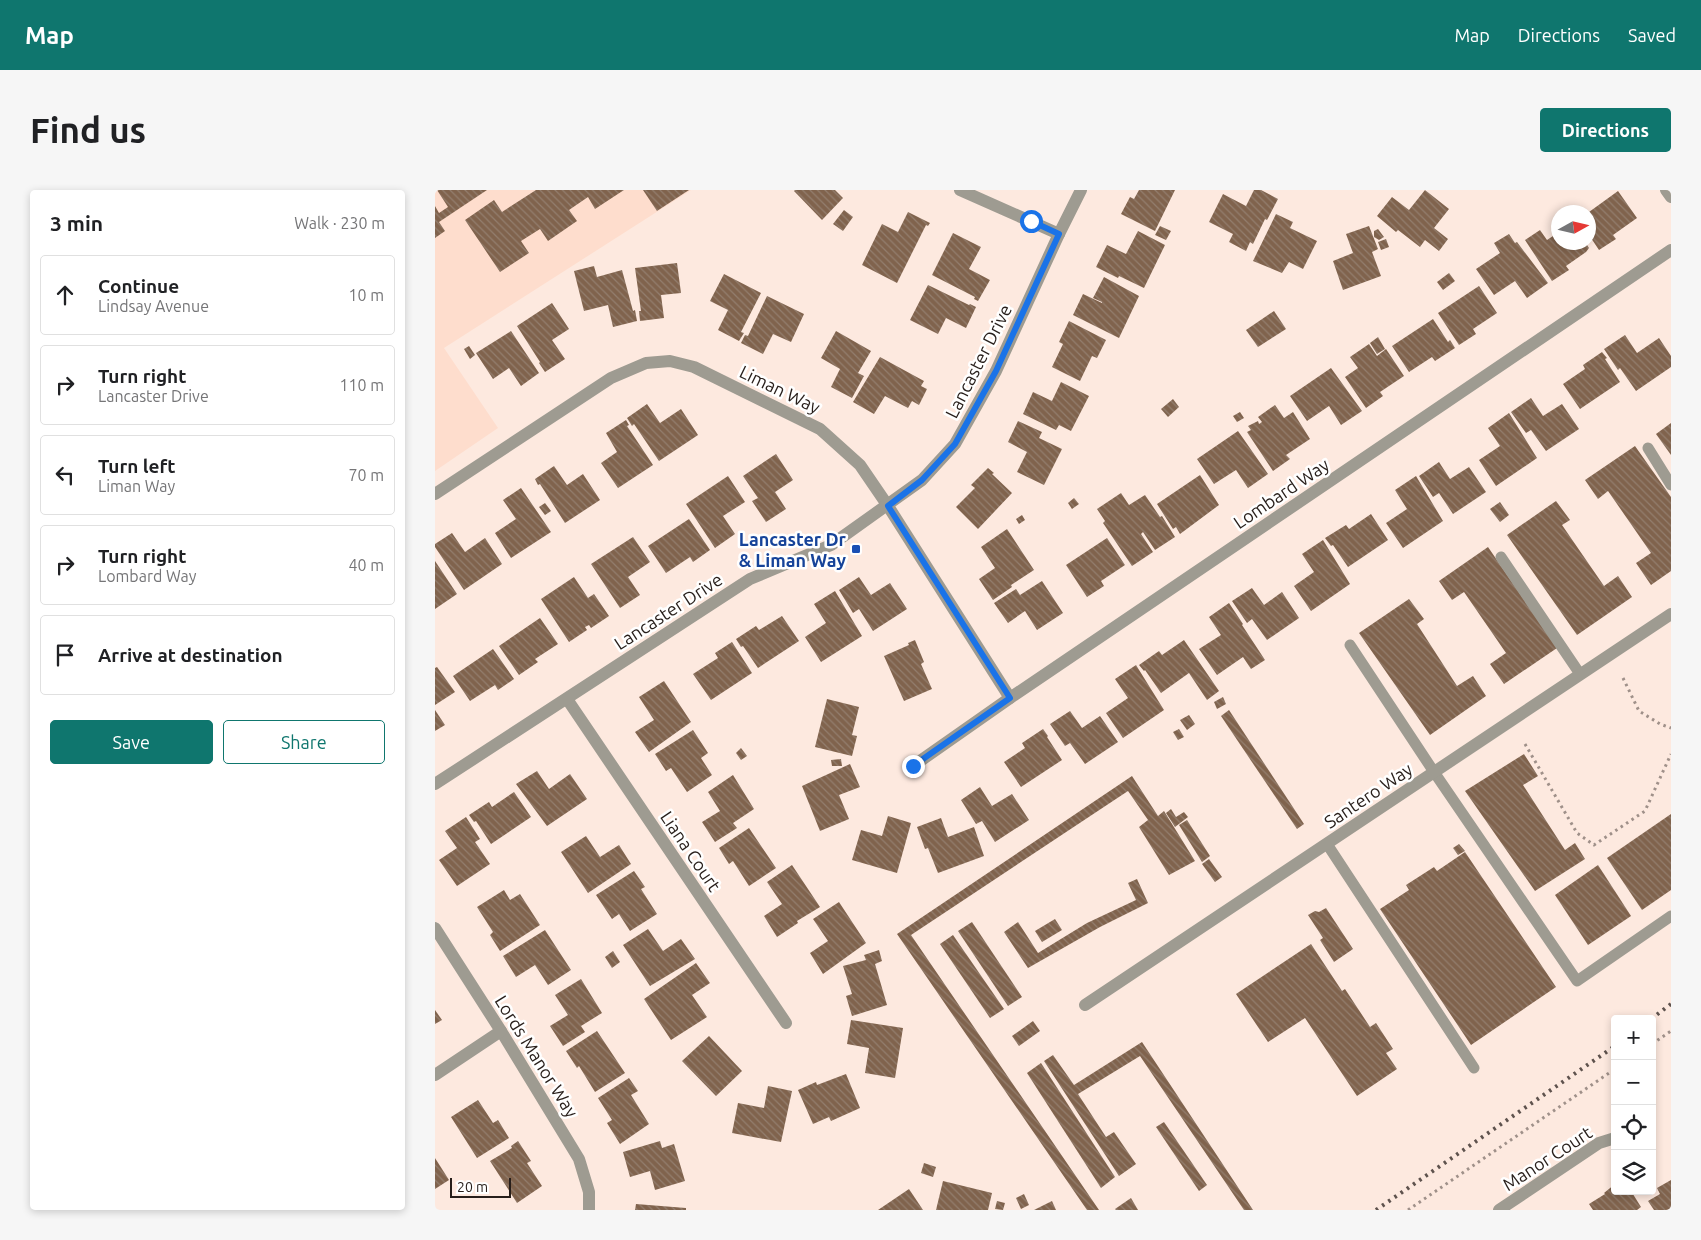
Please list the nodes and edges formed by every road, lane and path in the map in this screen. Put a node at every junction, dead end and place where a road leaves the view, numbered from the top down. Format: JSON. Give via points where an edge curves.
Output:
{"nodes":[{"id":1,"x":960,"y":190,"type":"edge"},
{"id":2,"x":1081,"y":190,"type":"edge"},
{"id":3,"x":1666,"y":190,"type":"edge"},
{"id":4,"x":1671,"y":197,"type":"edge"},
{"id":5,"x":1059,"y":234,"type":"junction"},
{"id":6,"x":1671,"y":250,"type":"edge"},
{"id":7,"x":1648,"y":448,"type":"dead end"},
{"id":8,"x":1671,"y":484,"type":"edge"},
{"id":9,"x":435,"y":494,"type":"edge"},
{"id":10,"x":888,"y":506,"type":"junction"},
{"id":11,"x":1501,"y":556,"type":"dead end"},
{"id":12,"x":1671,"y":614,"type":"edge"},
{"id":13,"x":1350,"y":645,"type":"dead end"},
{"id":14,"x":1580,"y":674,"type":"junction"},
{"id":15,"x":1623,"y":678,"type":"dead end"},
{"id":16,"x":1010,"y":698,"type":"junction"},
{"id":17,"x":567,"y":699,"type":"junction"},
{"id":18,"x":1671,"y":728,"type":"edge"},
{"id":19,"x":1525,"y":744,"type":"dead end"},
{"id":20,"x":1671,"y":754,"type":"edge"},
{"id":21,"x":913,"y":766,"type":"dead end"},
{"id":22,"x":1434,"y":772,"type":"junction"},
{"id":23,"x":435,"y":784,"type":"edge"},
{"id":24,"x":1327,"y":844,"type":"junction"},
{"id":25,"x":1671,"y":916,"type":"edge"},
{"id":26,"x":435,"y":928,"type":"edge"},
{"id":27,"x":1085,"y":1005,"type":"dead end"},
{"id":28,"x":786,"y":1023,"type":"dead end"},
{"id":29,"x":501,"y":1031,"type":"junction"},
{"id":30,"x":1671,"y":1031,"type":"edge"},
{"id":31,"x":1656,"y":1041,"type":"edge"},
{"id":32,"x":1474,"y":1068,"type":"dead end"},
{"id":33,"x":1611,"y":1072,"type":"edge"},
{"id":34,"x":435,"y":1075,"type":"edge"},
{"id":35,"x":1611,"y":1139,"type":"edge"},
{"id":36,"x":589,"y":1210,"type":"edge"},
{"id":37,"x":1408,"y":1210,"type":"edge"},
{"id":38,"x":1499,"y":1210,"type":"edge"}],
"edges":[{"from":1,"to":5,"type":"street"},
{"from":2,"to":5,"type":"street","name":"Lancaster Drive"},
{"from":3,"to":4,"type":"street"},
{"from":5,"to":10,"type":"street","name":"Lancaster Drive","via":[[996,371],[955,444],[922,480]]},
{"from":6,"to":16,"type":"street","name":"Lombard Way"},
{"from":7,"to":8,"type":"lane"},
{"from":9,"to":10,"type":"street","name":"Liman Way","via":[[611,378],[646,363],[670,361],[695,367],[820,429],[860,465]]},
{"from":10,"to":16,"type":"street","name":"Liman Way"},
{"from":10,"to":17,"type":"street","name":"Lancaster Drive","via":[[831,545],[750,579]]},
{"from":11,"to":14,"type":"lane"},
{"from":12,"to":14,"type":"street","name":"Santero Way"},
{"from":13,"to":22,"type":"lane"},
{"from":14,"to":22,"type":"street","name":"Santero Way"},
{"from":15,"to":18,"type":"path","via":[[1639,711]]},
{"from":16,"to":21,"type":"street","name":"Lombard Way"},
{"from":17,"to":23,"type":"street","name":"Lancaster Drive"},
{"from":17,"to":28,"type":"street","name":"Liana Court"},
{"from":19,"to":20,"type":"path","via":[[1577,833],[1594,845],[1645,811]]},
{"from":22,"to":24,"type":"street","name":"Santero Way"},
{"from":22,"to":25,"type":"lane","via":[[1577,980]]},
{"from":24,"to":27,"type":"street","name":"Santero Way"},
{"from":24,"to":32,"type":"lane"},
{"from":26,"to":29,"type":"street","name":"Lords Manor Way"},
{"from":29,"to":34,"type":"street"},
{"from":29,"to":36,"type":"street","name":"Lords Manor Way","via":[[579,1159],[589,1192]]},
{"from":30,"to":31,"type":"path"},
{"from":33,"to":37,"type":"path"},
{"from":35,"to":38,"type":"street","name":"Manor Court","via":[[1599,1143]]}]}
